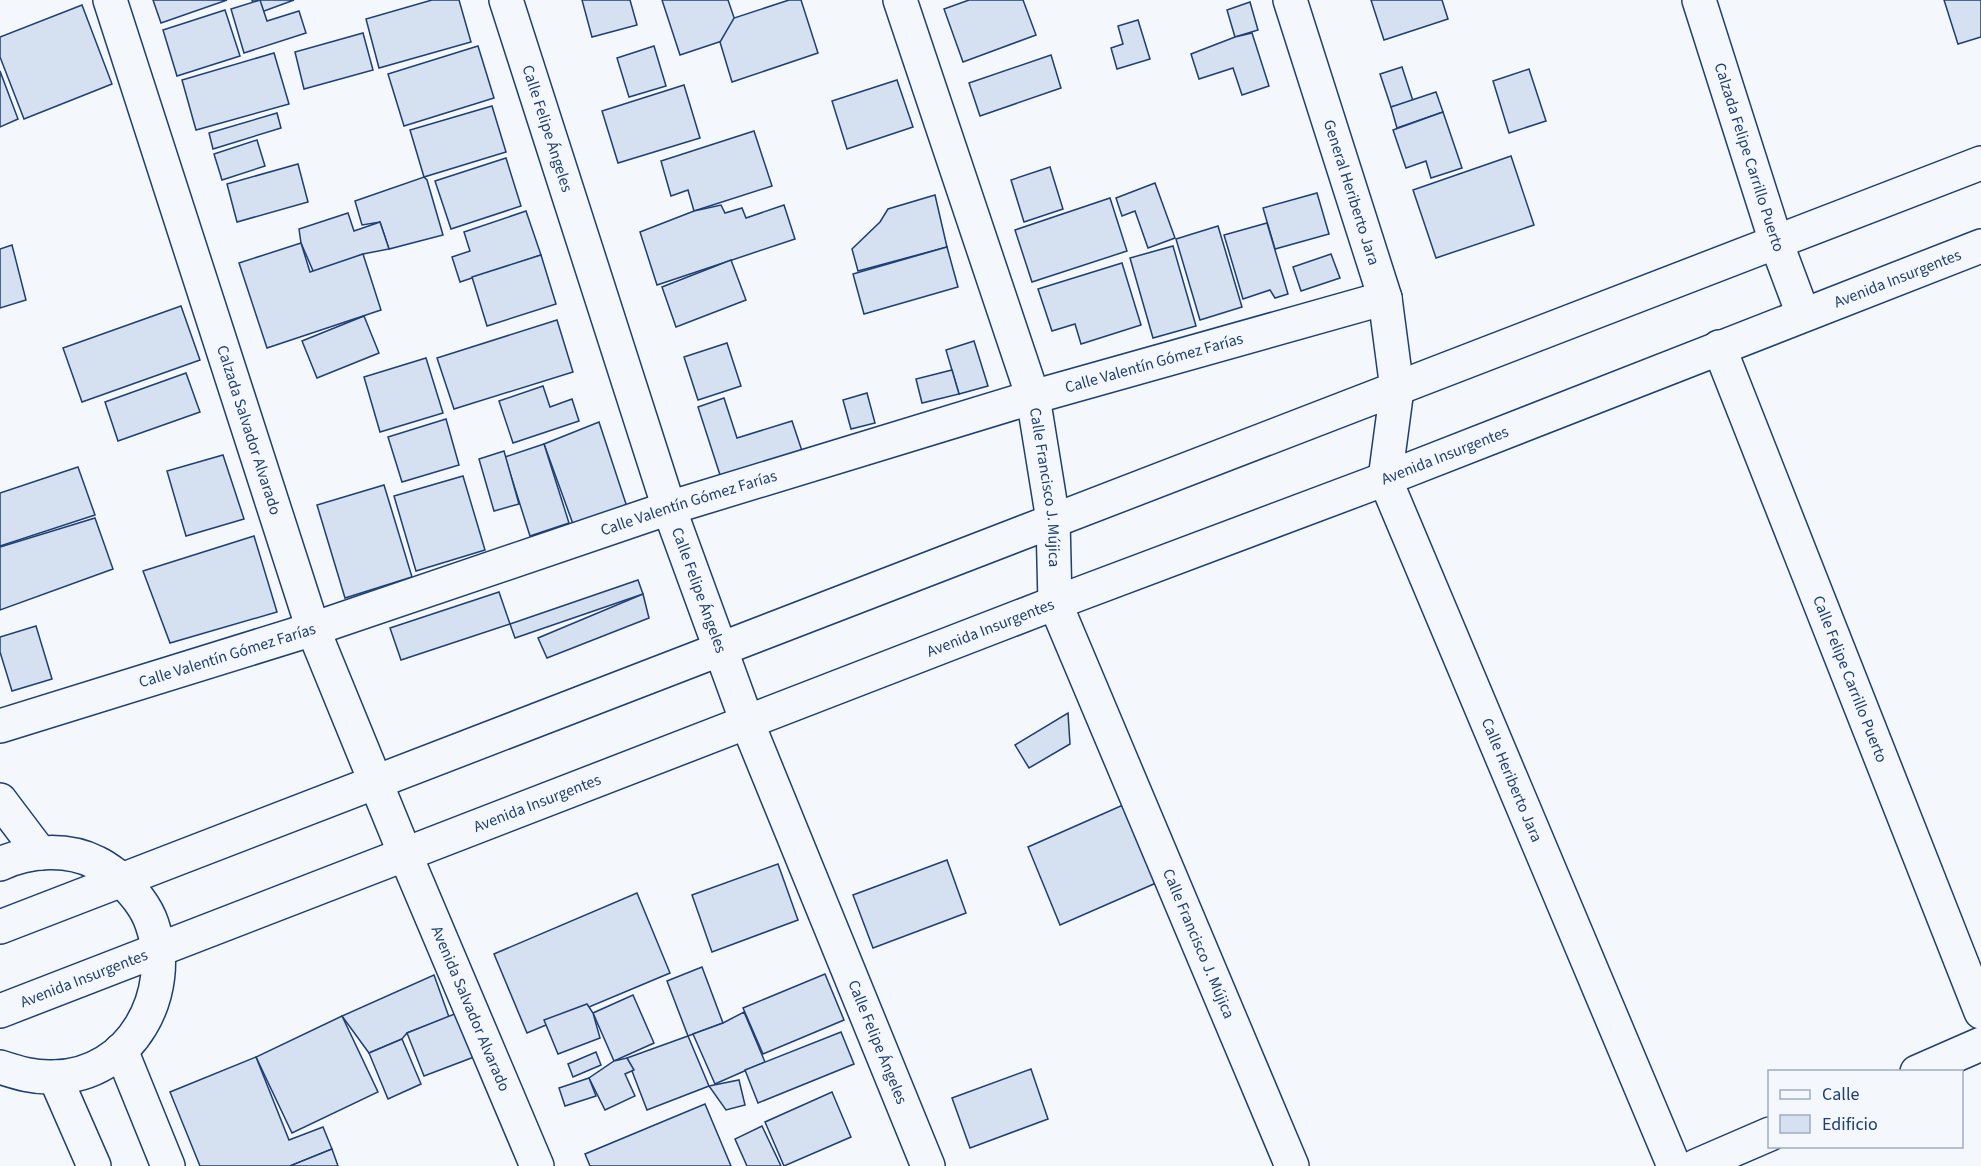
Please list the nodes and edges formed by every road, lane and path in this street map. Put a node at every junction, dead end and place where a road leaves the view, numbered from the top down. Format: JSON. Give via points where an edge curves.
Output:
{"nodes":[{"id":1,"x":110,"y":0,"type":"edge"},
{"id":2,"x":506,"y":0,"type":"edge"},
{"id":3,"x":900,"y":0,"type":"edge"},
{"id":4,"x":1290,"y":0,"type":"edge"},
{"id":5,"x":1699,"y":0,"type":"edge"},
{"id":6,"x":1981,"y":163,"type":"edge"},
{"id":7,"x":1776,"y":242,"type":"junction"},
{"id":8,"x":1981,"y":246,"type":"edge"},
{"id":9,"x":1385,"y":298,"type":"junction"},
{"id":10,"x":1803,"y":314,"type":"junction"},
{"id":11,"x":1719,"y":347,"type":"junction"},
{"id":12,"x":1397,"y":389,"type":"junction"},
{"id":13,"x":1032,"y":397,"type":"junction"},
{"id":14,"x":1385,"y":479,"type":"junction"},
{"id":15,"x":669,"y":508,"type":"junction"},
{"id":16,"x":1053,"y":520,"type":"junction"},
{"id":17,"x":1055,"y":603,"type":"junction"},
{"id":18,"x":314,"y":629,"type":"junction"},
{"id":19,"x":720,"y":648,"type":"junction"},
{"id":20,"x":747,"y":722,"type":"junction"},
{"id":21,"x":0,"y":726,"type":"edge"},
{"id":22,"x":375,"y":781,"type":"junction"},
{"id":23,"x":0,"y":800,"type":"edge"},
{"id":24,"x":40,"y":853,"type":"junction"},
{"id":25,"x":405,"y":854,"type":"junction"},
{"id":26,"x":0,"y":864,"type":"edge"},
{"id":27,"x":121,"y":879,"type":"junction"},
{"id":28,"x":0,"y":927,"type":"edge"},
{"id":29,"x":159,"y":949,"type":"junction"},
{"id":30,"x":0,"y":1011,"type":"edge"},
{"id":31,"x":1981,"y":1012,"type":"edge"},
{"id":32,"x":1981,"y":1044,"type":"edge"},
{"id":33,"x":121,"y":1050,"type":"junction"},
{"id":34,"x":0,"y":1067,"type":"edge"},
{"id":35,"x":1919,"y":1070,"type":"edge"},
{"id":36,"x":55,"y":1077,"type":"junction"},
{"id":37,"x":1768,"y":1135,"type":"edge"},
{"id":38,"x":94,"y":1166,"type":"edge"},
{"id":39,"x":168,"y":1166,"type":"edge"},
{"id":40,"x":537,"y":1166,"type":"edge"},
{"id":41,"x":928,"y":1166,"type":"edge"},
{"id":42,"x":1292,"y":1166,"type":"edge"},
{"id":43,"x":1674,"y":1166,"type":"edge"},
{"id":44,"x":1696,"y":1166,"type":"edge"}],
"edges":[{"from":1,"to":18,"type":"street","name":"Calzada Salvador Alvarado"},
{"from":2,"to":15,"type":"street","name":"Calle Felipe Ángeles"},
{"from":3,"to":13,"type":"street","name":"Calle Francisco J. Mújica"},
{"from":4,"to":9,"type":"street","name":"General Heriberto Jara"},
{"from":5,"to":7,"type":"street","name":"Calzada Felipe Carrillo Puerto"},
{"from":6,"to":7,"type":"street"},
{"from":7,"to":10,"type":"street","name":"Calzada Felipe Carrillo Puerto"},
{"from":7,"to":12,"type":"street"},
{"from":8,"to":10,"type":"street","name":"Avenida Insurgentes"},
{"from":9,"to":12,"type":"street","name":"General Heriberto Jara"},
{"from":9,"to":13,"type":"street","name":"Calle Valentín Gómez Farías"},
{"from":10,"to":11,"type":"street","name":"Avenida Insurgentes"},
{"from":11,"to":14,"type":"street","name":"Avenida Insurgentes"},
{"from":11,"to":31,"type":"street","name":"Calle Felipe Carrillo Puerto"},
{"from":12,"to":14,"type":"street"},
{"from":12,"to":16,"type":"street"},
{"from":13,"to":15,"type":"street","name":"Calle Valentín Gómez Farías"},
{"from":13,"to":16,"type":"street","name":"Calle Francisco J. Mújica"},
{"from":14,"to":17,"type":"street","name":"Avenida Insurgentes"},
{"from":14,"to":43,"type":"street","name":"Calle Heriberto Jara"},
{"from":15,"to":18,"type":"street","name":"Calle Valentín Gómez Farías"},
{"from":15,"to":19,"type":"street","name":"Calle Felipe Ángeles"},
{"from":16,"to":17,"type":"street","name":"Calle Francisco J. Mújica"},
{"from":16,"to":19,"type":"street"},
{"from":17,"to":20,"type":"street","name":"Avenida Insurgentes"},
{"from":17,"to":42,"type":"street","name":"Calle Francisco J. Mújica"},
{"from":18,"to":21,"type":"street","name":"Calle Valentín Gómez Farías"},
{"from":18,"to":22,"type":"street","name":"Calzada Salvador Alvarado"},
{"from":19,"to":20,"type":"street","name":"Calle Felipe Ángeles"},
{"from":19,"to":22,"type":"street"},
{"from":20,"to":25,"type":"street","name":"Avenida Insurgentes"},
{"from":20,"to":41,"type":"street","name":"Calle Felipe Ángeles"},
{"from":22,"to":25,"type":"street","name":"Calzada Salvador Alvarado"},
{"from":22,"to":27,"type":"street"},
{"from":23,"to":24,"type":"street"},
{"from":24,"to":26,"type":"street"},
{"from":24,"to":27,"type":"street","via":[[69,854],[88,860]]},
{"from":25,"to":29,"type":"street","name":"Avenida Insurgentes"},
{"from":25,"to":40,"type":"street","name":"Avenida Salvador Alvarado"},
{"from":27,"to":28,"type":"street"},
{"from":27,"to":29,"type":"street","via":[[140,899]]},
{"from":29,"to":30,"type":"street","name":"Avenida Insurgentes"},
{"from":29,"to":33,"type":"street","via":[[159,977],[153,1004],[140,1029]]},
{"from":32,"to":35,"type":"street"},
{"from":33,"to":36,"type":"street","via":[[79,1073]]},
{"from":33,"to":39,"type":"street"},
{"from":34,"to":36,"type":"street","via":[[26,1076]]},
{"from":36,"to":38,"type":"street"},
{"from":37,"to":44,"type":"street"}]}
